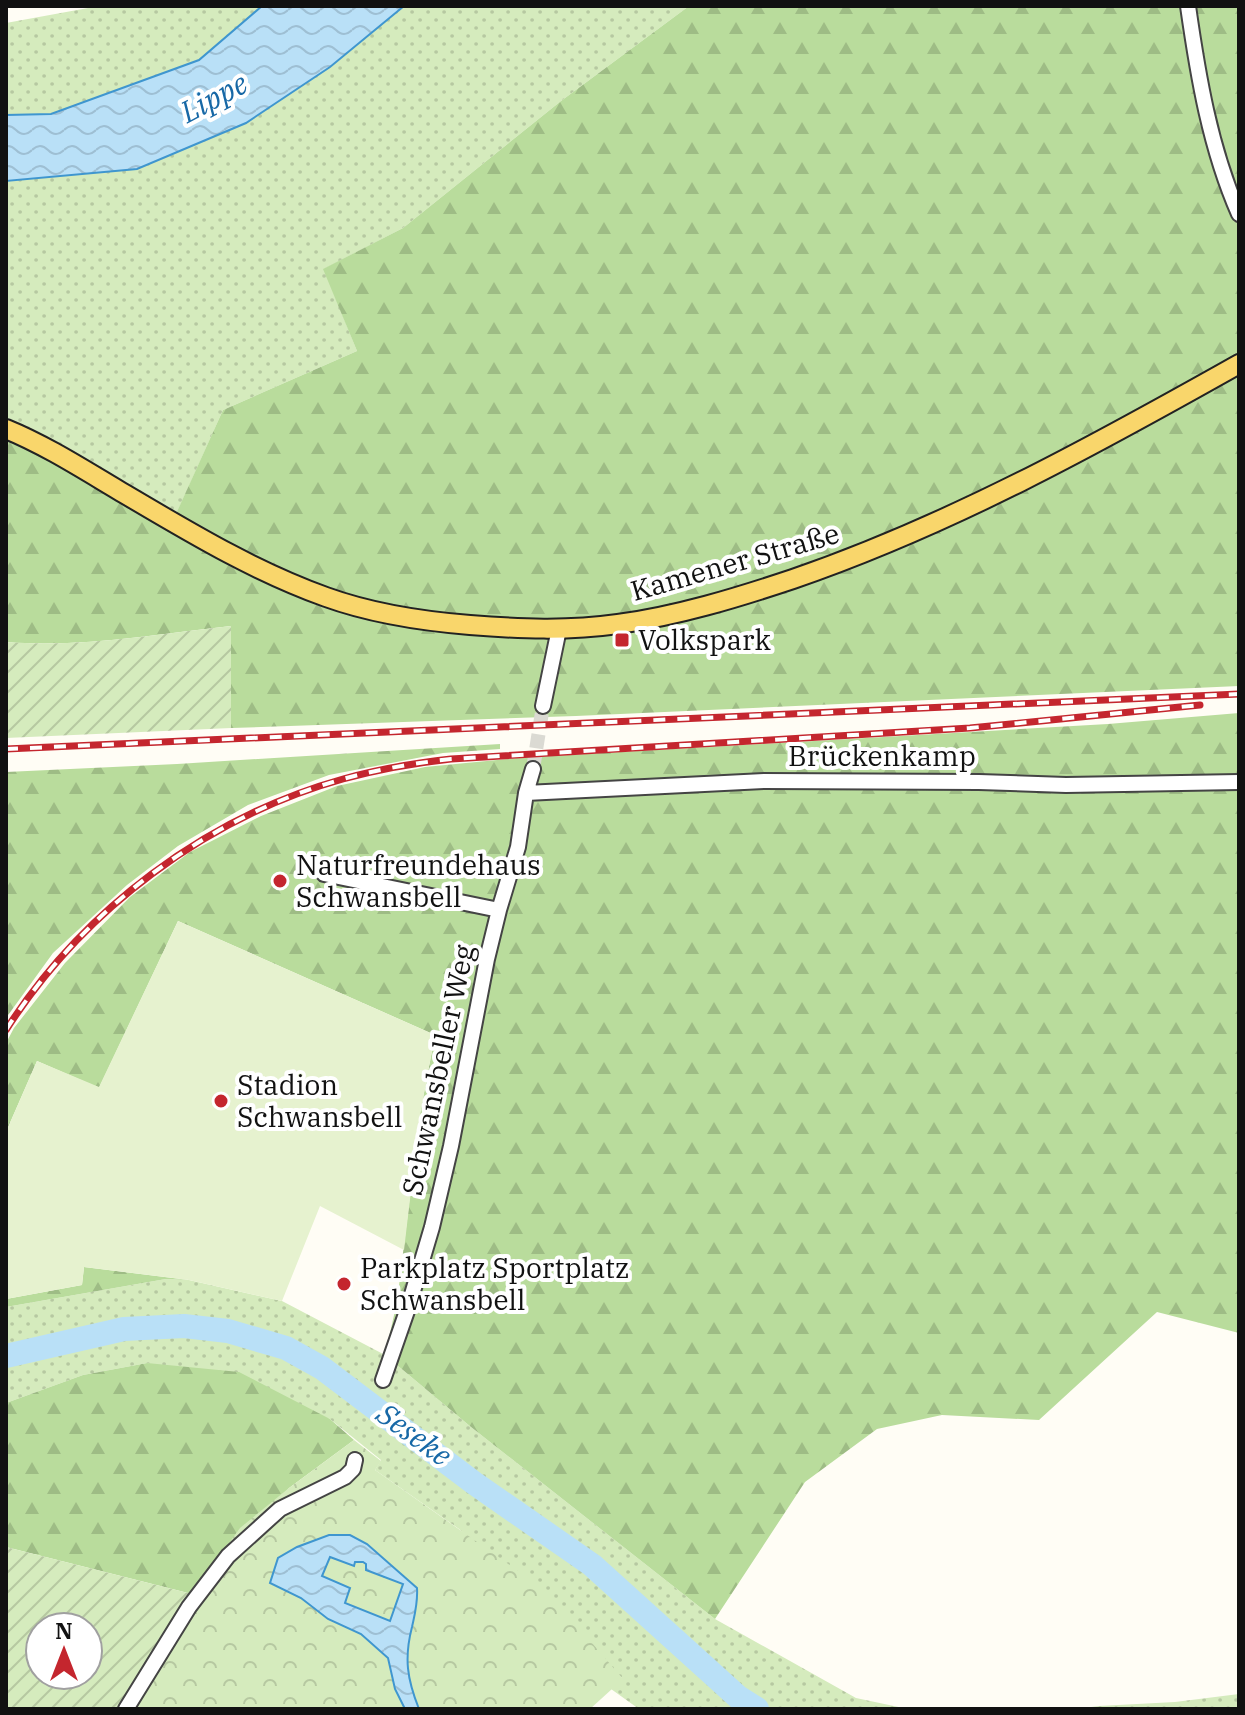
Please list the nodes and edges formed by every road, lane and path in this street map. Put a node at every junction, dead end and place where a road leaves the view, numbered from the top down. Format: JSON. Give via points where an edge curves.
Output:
{"nodes":[{"id":1,"x":1188,"y":6,"type":"edge"},
{"id":2,"x":1239,"y":214,"type":"edge"},
{"id":3,"x":1239,"y":364,"type":"edge"},
{"id":4,"x":1239,"y":376,"type":"edge"},
{"id":5,"x":1208,"y":381,"type":"junction"},
{"id":6,"x":6,"y":429,"type":"edge"},
{"id":7,"x":559,"y":629,"type":"junction"},
{"id":8,"x":543,"y":706,"type":"tunnel mouth"},
{"id":9,"x":533,"y":769,"type":"tunnel mouth"},
{"id":10,"x":1239,"y":782,"type":"edge"},
{"id":11,"x":526,"y":793,"type":"junction"},
{"id":12,"x":324,"y":874,"type":"dead end"},
{"id":13,"x":499,"y":910,"type":"junction"},
{"id":14,"x":383,"y":1380,"type":"dead end"},
{"id":15,"x":355,"y":1460,"type":"dead end"},
{"id":16,"x":126,"y":1709,"type":"edge"}],
"edges":[{"from":1,"to":2,"type":"street","via":[[1213,136]]},
{"from":3,"to":5,"type":"main road","name":"Kamener Straße"},
{"from":4,"to":5,"type":"main road"},
{"from":5,"to":7,"type":"main road","name":"Kamener Straße","via":[[983,501],[835,564],[689,610],[621,624]]},
{"from":6,"to":7,"type":"main road","name":"Kamener Straße","via":[[255,568],[329,598],[424,621]]},
{"from":7,"to":8,"type":"street"},
{"from":9,"to":11,"type":"street","name":"Schwansbeller Weg"},
{"from":10,"to":11,"type":"street","name":"Brückenkamp","via":[[764,781]]},
{"from":11,"to":13,"type":"street","name":"Schwansbeller Weg","via":[[518,847]]},
{"from":12,"to":13,"type":"street"},
{"from":13,"to":14,"type":"street","name":"Schwansbeller Weg","via":[[432,1227]]},
{"from":15,"to":16,"type":"street","via":[[345,1477],[280,1509],[228,1556],[189,1607]]}]}
